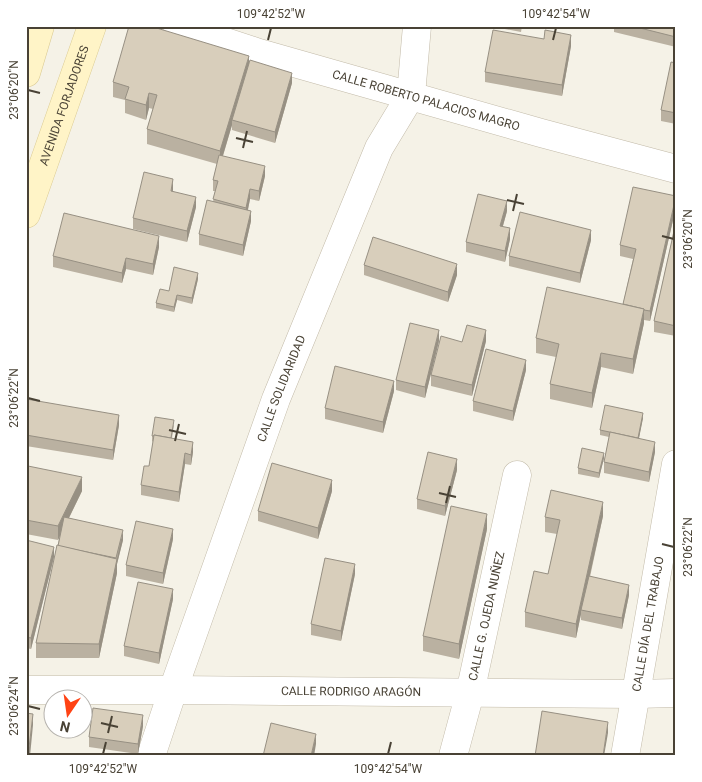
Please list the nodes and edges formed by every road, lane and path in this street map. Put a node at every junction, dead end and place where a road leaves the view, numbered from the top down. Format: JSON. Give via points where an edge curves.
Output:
{"nodes":[{"id":1,"x":40,"y":26,"type":"edge"},
{"id":2,"x":92,"y":26,"type":"edge"},
{"id":3,"x":177,"y":26,"type":"edge"},
{"id":4,"x":417,"y":26,"type":"edge"},
{"id":5,"x":26,"y":73,"type":"edge"},
{"id":6,"x":411,"y":95,"type":"junction"},
{"id":7,"x":676,"y":169,"type":"edge"},
{"id":8,"x":26,"y":214,"type":"edge"},
{"id":9,"x":676,"y":464,"type":"edge"},
{"id":10,"x":518,"y":475,"type":"dead end"},
{"id":11,"x":26,"y":690,"type":"edge"},
{"id":12,"x":173,"y":690,"type":"junction"},
{"id":13,"x":470,"y":693,"type":"junction"},
{"id":14,"x":676,"y":693,"type":"edge"},
{"id":15,"x":636,"y":694,"type":"junction"},
{"id":16,"x":152,"y":756,"type":"edge"},
{"id":17,"x":453,"y":756,"type":"edge"},
{"id":18,"x":625,"y":756,"type":"edge"}],
"edges":[{"from":1,"to":5,"type":"main road"},
{"from":2,"to":8,"type":"main road","name":"AVENIDA FORJADORES"},
{"from":3,"to":6,"type":"street","name":"CALLE ROBERTO PALACIOS MAGRO","via":[[259,53]]},
{"from":4,"to":6,"type":"street","name":"CALLE SOLIDARIDAD"},
{"from":6,"to":7,"type":"street","name":"CALLE ROBERTO PALACIOS MAGRO"},
{"from":6,"to":12,"type":"street","name":"CALLE SOLIDARIDAD","via":[[379,148],[276,399]]},
{"from":9,"to":15,"type":"street","name":"CALLE DÍA DEL TRABAJO"},
{"from":10,"to":13,"type":"street","name":"CALLE G. OJEDA NUÑEZ"},
{"from":11,"to":12,"type":"street","name":"CALLE RODRIGO ARAGÓN"},
{"from":12,"to":13,"type":"street","name":"CALLE RODRIGO ARAGÓN"},
{"from":12,"to":16,"type":"street","name":"CALLE SOLIDARIDAD"},
{"from":13,"to":15,"type":"street","name":"CALLE RODRIGO ARAGÓN"},
{"from":13,"to":17,"type":"street","name":"CALLE G. OJEDA NUÑEZ"},
{"from":14,"to":15,"type":"street","name":"CALLE RODRIGO ARAGÓN"},
{"from":15,"to":18,"type":"street","name":"CALLE DÍA DEL TRABAJO"}]}
